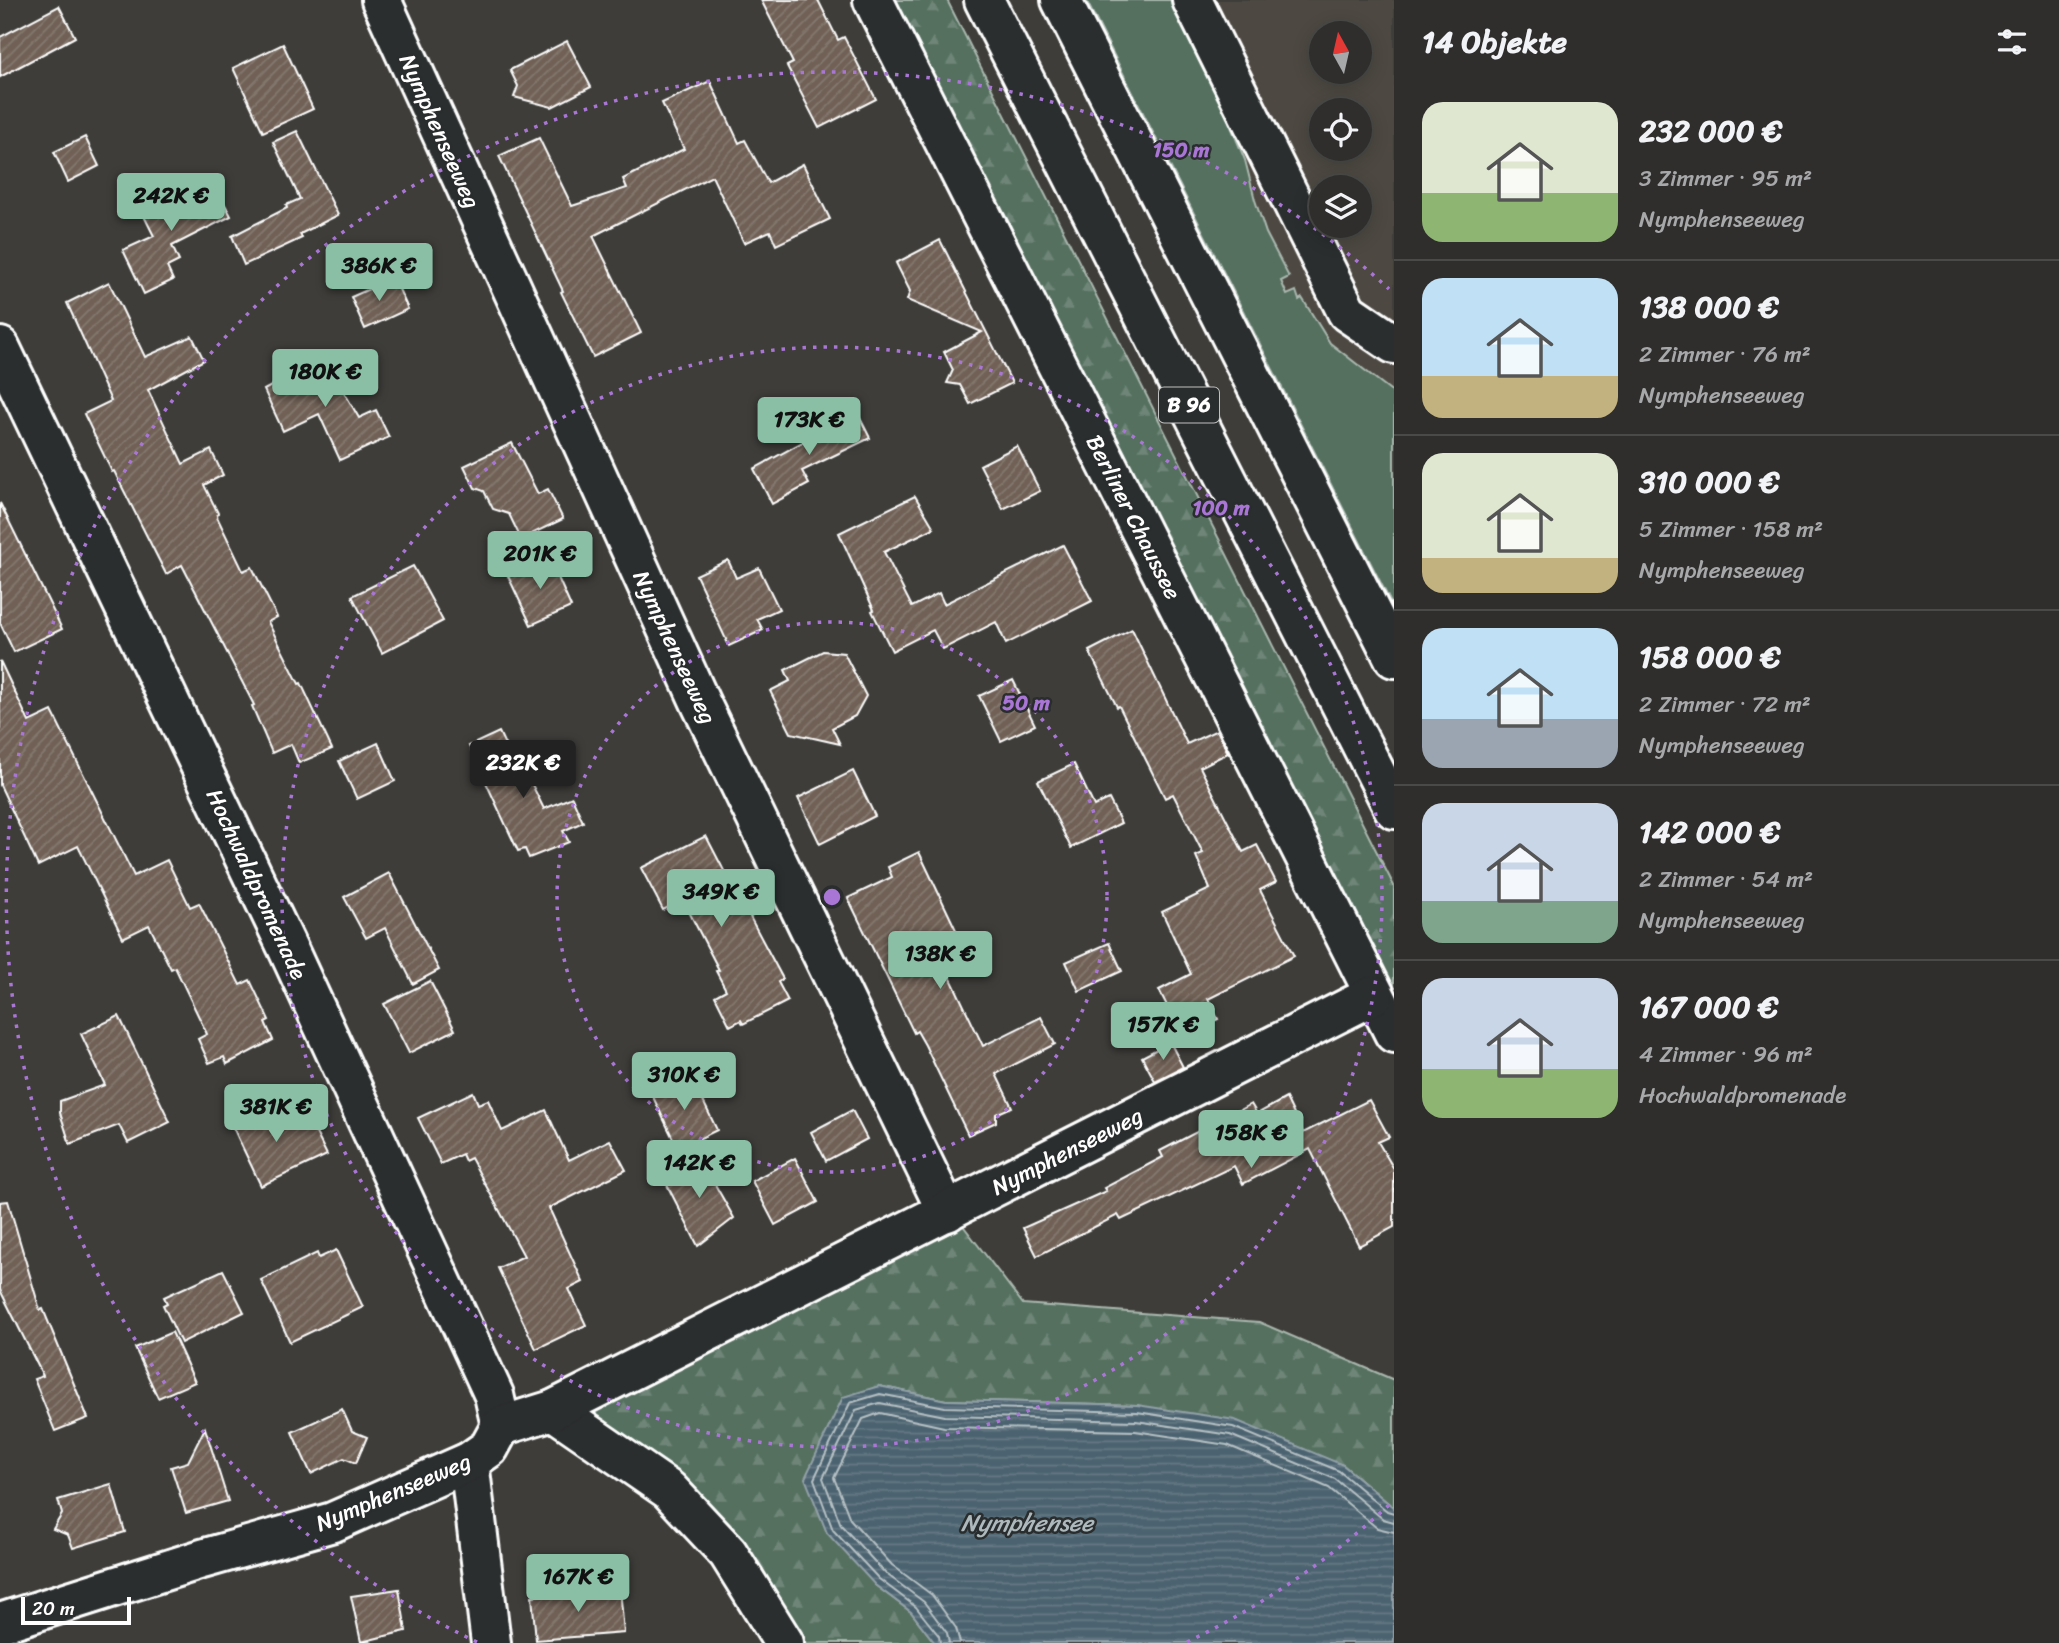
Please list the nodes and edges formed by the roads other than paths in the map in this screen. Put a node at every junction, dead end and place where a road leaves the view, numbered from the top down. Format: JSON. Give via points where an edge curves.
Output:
{"nodes":[{"id":1,"x":381,"y":0,"type":"edge"},
{"id":2,"x":873,"y":0,"type":"edge"},
{"id":3,"x":984,"y":0,"type":"edge"},
{"id":4,"x":1061,"y":0,"type":"edge"},
{"id":5,"x":1192,"y":0,"type":"edge"},
{"id":6,"x":1394,"y":344,"type":"edge"},
{"id":7,"x":0,"y":347,"type":"edge"},
{"id":8,"x":1394,"y":658,"type":"edge"},
{"id":9,"x":1394,"y":809,"type":"edge"},
{"id":10,"x":1374,"y":995,"type":"junction"},
{"id":11,"x":1394,"y":1033,"type":"edge"},
{"id":12,"x":947,"y":1212,"type":"junction"},
{"id":13,"x":553,"y":1410,"type":"junction"},
{"id":14,"x":501,"y":1426,"type":"junction"},
{"id":15,"x":469,"y":1462,"type":"junction"},
{"id":16,"x":0,"y":1623,"type":"edge"},
{"id":17,"x":491,"y":1643,"type":"edge"},
{"id":18,"x":784,"y":1643,"type":"edge"}],
"edges":[{"from":1,"to":12,"type":"street","name":"Nymphenseeweg","via":[[701,704]]},
{"from":2,"to":10,"type":"street","name":"Berliner Chaussee"},
{"from":3,"to":9,"type":"street","number":"B 96"},
{"from":4,"to":8,"type":"street"},
{"from":5,"to":6,"type":"street","via":[[1347,312]]},
{"from":7,"to":14,"type":"street","name":"Hochwaldpromenade","via":[[287,947],[494,1395]]},
{"from":10,"to":11,"type":"street","name":"Berliner Chaussee"},
{"from":10,"to":12,"type":"street","name":"Nymphenseeweg"},
{"from":12,"to":13,"type":"street","name":"Nymphenseeweg"},
{"from":13,"to":14,"type":"street","name":"Nymphenseeweg"},
{"from":13,"to":18,"type":"street","via":[[669,1490],[728,1553]]},
{"from":14,"to":15,"type":"street","name":"Nymphenseeweg","via":[[489,1448]]},
{"from":15,"to":16,"type":"street","name":"Nymphenseeweg","via":[[333,1522]]},
{"from":15,"to":17,"type":"street"}]}
